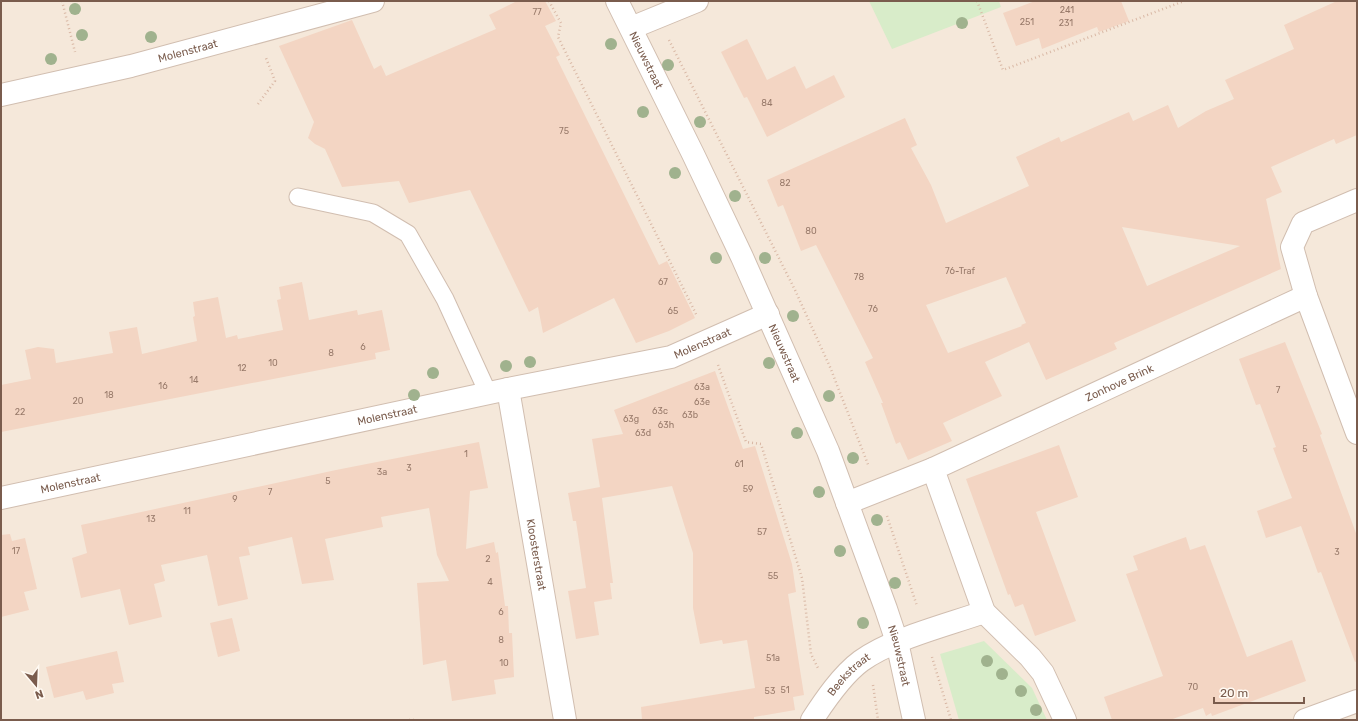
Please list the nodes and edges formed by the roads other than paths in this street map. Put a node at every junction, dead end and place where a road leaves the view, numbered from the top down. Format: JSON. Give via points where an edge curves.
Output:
{"nodes":[{"id":1,"x":373,"y":1,"type":"edge"},
{"id":2,"x":617,"y":1,"type":"edge"},
{"id":3,"x":697,"y":1,"type":"edge"},
{"id":4,"x":631,"y":28,"type":"junction"},
{"id":5,"x":1,"y":95,"type":"edge"},
{"id":6,"x":298,"y":197,"type":"dead end"},
{"id":7,"x":1357,"y":200,"type":"edge"},
{"id":8,"x":1306,"y":296,"type":"junction"},
{"id":9,"x":768,"y":314,"type":"junction"},
{"id":10,"x":498,"y":391,"type":"junction"},
{"id":11,"x":1357,"y":433,"type":"edge"},
{"id":12,"x":933,"y":469,"type":"junction"},
{"id":13,"x":1,"y":498,"type":"edge"},
{"id":14,"x":847,"y":503,"type":"junction"},
{"id":15,"x":984,"y":612,"type":"junction"},
{"id":16,"x":897,"y":642,"type":"junction"},
{"id":17,"x":1357,"y":701,"type":"edge"},
{"id":18,"x":565,"y":720,"type":"edge"},
{"id":19,"x":812,"y":720,"type":"edge"},
{"id":20,"x":914,"y":720,"type":"edge"},
{"id":21,"x":1065,"y":720,"type":"edge"},
{"id":22,"x":1305,"y":720,"type":"edge"}],
"edges":[{"from":1,"to":5,"type":"street","name":"Molenstraat","via":[[131,66]]},
{"from":2,"to":4,"type":"street","name":"Nieuwstraat"},
{"from":3,"to":4,"type":"street"},
{"from":4,"to":9,"type":"street","name":"Nieuwstraat"},
{"from":6,"to":10,"type":"lane","via":[[373,213],[408,234]]},
{"from":7,"to":8,"type":"street","via":[[1303,223],[1292,247]]},
{"from":8,"to":11,"type":"street"},
{"from":8,"to":12,"type":"street","name":"Zonhove Brink"},
{"from":9,"to":10,"type":"street","name":"Molenstraat","via":[[671,357]]},
{"from":9,"to":14,"type":"street","name":"Nieuwstraat","via":[[828,451]]},
{"from":10,"to":13,"type":"street","name":"Molenstraat"},
{"from":10,"to":18,"type":"street","name":"Kloosterstraat"},
{"from":12,"to":14,"type":"street","name":"Zonhove Brink"},
{"from":12,"to":15,"type":"street"},
{"from":14,"to":16,"type":"street","name":"Nieuwstraat"},
{"from":15,"to":16,"type":"street"},
{"from":15,"to":21,"type":"street","via":[[1043,673]]},
{"from":16,"to":19,"type":"street","name":"Beekstraat","via":[[860,662],[830,694]]},
{"from":16,"to":20,"type":"street","name":"Nieuwstraat"},
{"from":17,"to":22,"type":"street"}]}
